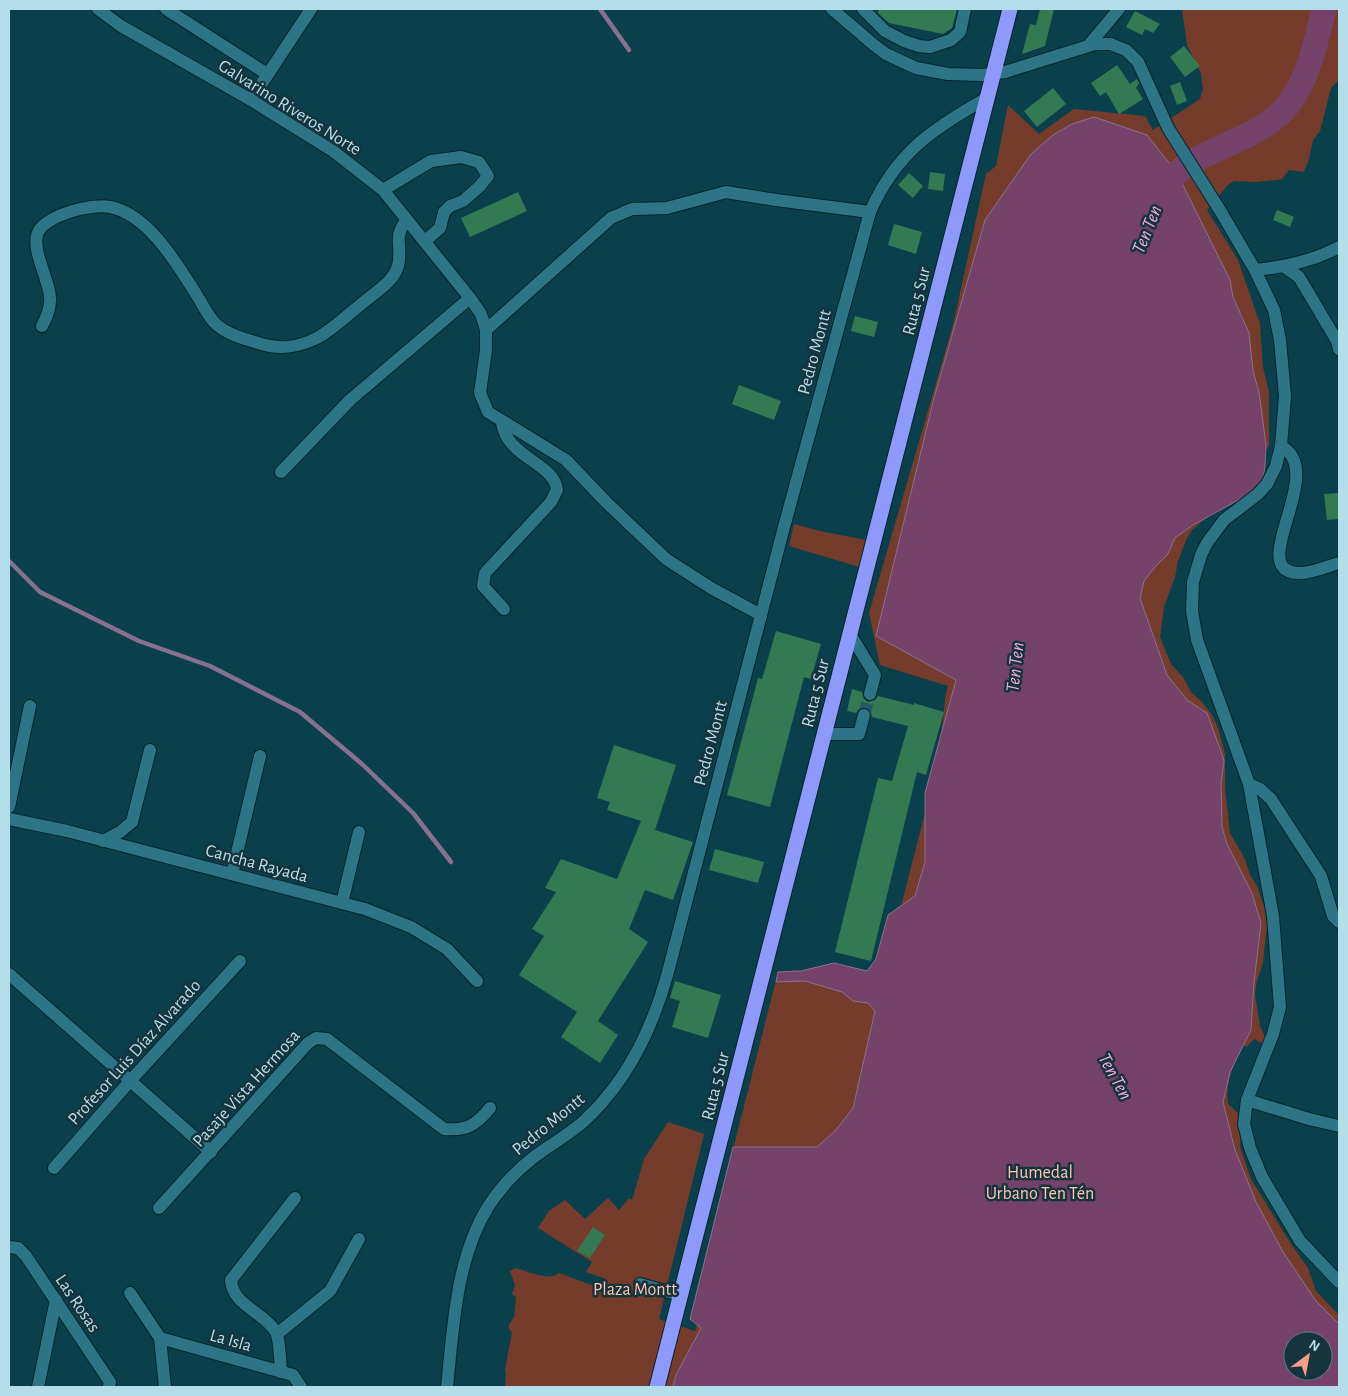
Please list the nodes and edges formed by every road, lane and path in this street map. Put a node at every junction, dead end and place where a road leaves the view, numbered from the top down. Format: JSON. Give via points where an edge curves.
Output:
{"nodes":[{"id":1,"x":98,"y":9,"type":"edge"},
{"id":2,"x":166,"y":9,"type":"edge"},
{"id":3,"x":832,"y":9,"type":"edge"},
{"id":4,"x":863,"y":9,"type":"edge"},
{"id":5,"x":965,"y":9,"type":"edge"},
{"id":6,"x":1010,"y":9,"type":"edge"},
{"id":7,"x":1120,"y":9,"type":"edge"},
{"id":8,"x":306,"y":10,"type":"edge"},
{"id":9,"x":1088,"y":46,"type":"junction"},
{"id":10,"x":267,"y":74,"type":"junction"},
{"id":11,"x":993,"y":74,"type":"junction"},
{"id":12,"x":987,"y":98,"type":"junction"},
{"id":13,"x":251,"y":100,"type":"junction"},
{"id":14,"x":383,"y":190,"type":"junction"},
{"id":15,"x":870,"y":212,"type":"junction"},
{"id":16,"x":407,"y":220,"type":"junction"},
{"id":17,"x":425,"y":241,"type":"junction"},
{"id":18,"x":1339,"y":247,"type":"edge"},
{"id":19,"x":1285,"y":267,"type":"junction"},
{"id":20,"x":1255,"y":270,"type":"junction"},
{"id":21,"x":470,"y":298,"type":"junction"},
{"id":22,"x":42,"y":326,"type":"dead end"},
{"id":23,"x":486,"y":330,"type":"junction"},
{"id":24,"x":1339,"y":349,"type":"edge"},
{"id":25,"x":502,"y":422,"type":"junction"},
{"id":26,"x":1281,"y":446,"type":"junction"},
{"id":27,"x":281,"y":472,"type":"dead end"},
{"id":28,"x":1339,"y":563,"type":"edge"},
{"id":29,"x":504,"y":609,"type":"dead end"},
{"id":30,"x":761,"y":615,"type":"junction"},
{"id":31,"x":850,"y":634,"type":"junction"},
{"id":32,"x":870,"y":694,"type":"tunnel mouth"},
{"id":33,"x":30,"y":706,"type":"dead end"},
{"id":34,"x":864,"y":715,"type":"tunnel mouth"},
{"id":35,"x":824,"y":734,"type":"junction"},
{"id":36,"x":150,"y":750,"type":"dead end"},
{"id":37,"x":260,"y":756,"type":"dead end"},
{"id":38,"x":1248,"y":784,"type":"junction"},
{"id":39,"x":9,"y":807,"type":"edge"},
{"id":40,"x":9,"y":819,"type":"edge"},
{"id":41,"x":359,"y":832,"type":"dead end"},
{"id":42,"x":103,"y":841,"type":"junction"},
{"id":43,"x":232,"y":874,"type":"junction"},
{"id":44,"x":342,"y":903,"type":"junction"},
{"id":45,"x":1339,"y":922,"type":"edge"},
{"id":46,"x":240,"y":961,"type":"dead end"},
{"id":47,"x":9,"y":974,"type":"edge"},
{"id":48,"x":477,"y":981,"type":"dead end"},
{"id":49,"x":130,"y":1081,"type":"junction"},
{"id":50,"x":1247,"y":1100,"type":"junction"},
{"id":51,"x":490,"y":1108,"type":"dead end"},
{"id":52,"x":1339,"y":1126,"type":"edge"},
{"id":53,"x":211,"y":1152,"type":"junction"},
{"id":54,"x":54,"y":1168,"type":"dead end"},
{"id":55,"x":295,"y":1198,"type":"dead end"},
{"id":56,"x":159,"y":1208,"type":"dead end"},
{"id":57,"x":359,"y":1239,"type":"dead end"},
{"id":58,"x":9,"y":1247,"type":"edge"},
{"id":59,"x":1339,"y":1282,"type":"edge"},
{"id":60,"x":640,"y":1284,"type":"dead end"},
{"id":61,"x":130,"y":1293,"type":"dead end"},
{"id":62,"x":680,"y":1296,"type":"junction"},
{"id":63,"x":56,"y":1300,"type":"junction"},
{"id":64,"x":277,"y":1334,"type":"junction"},
{"id":65,"x":160,"y":1338,"type":"junction"},
{"id":66,"x":287,"y":1373,"type":"junction"},
{"id":67,"x":38,"y":1387,"type":"edge"},
{"id":68,"x":109,"y":1387,"type":"edge"},
{"id":69,"x":165,"y":1387,"type":"edge"},
{"id":70,"x":301,"y":1387,"type":"edge"},
{"id":71,"x":447,"y":1387,"type":"edge"},
{"id":72,"x":657,"y":1387,"type":"edge"}],
"edges":[{"from":1,"to":13,"type":"street","name":"Galvarino Riveros Norte","via":[[121,26]]},
{"from":2,"to":10,"type":"street"},
{"from":3,"to":11,"type":"street","via":[[886,54],[916,68],[948,74]]},
{"from":4,"to":5,"type":"street","via":[[885,31],[918,46],[930,47],[951,40],[960,32]]},
{"from":6,"to":11,"type":"highway","name":"Ruta 5 Sur"},
{"from":7,"to":9,"type":"street"},
{"from":8,"to":10,"type":"street"},
{"from":9,"to":11,"type":"street"},
{"from":9,"to":20,"type":"street","via":[[1111,44],[1126,50],[1138,62],[1168,128]]},
{"from":10,"to":13,"type":"street"},
{"from":11,"to":12,"type":"highway","name":"Ruta 5 Sur"},
{"from":12,"to":15,"type":"street","name":"Pedro Montt","via":[[933,131],[906,154],[885,182]]},
{"from":12,"to":31,"type":"highway","name":"Ruta 5 Sur"},
{"from":13,"to":14,"type":"street","name":"Galvarino Riveros Norte","via":[[333,150]]},
{"from":14,"to":16,"type":"street","name":"Galvarino Riveros Norte"},
{"from":14,"to":17,"type":"street","via":[[431,161],[460,157],[479,162],[488,176],[463,201],[444,212],[440,228]]},
{"from":15,"to":23,"type":"street","via":[[726,192],[667,208],[632,209],[611,218]]},
{"from":15,"to":30,"type":"street","name":"Pedro Montt"},
{"from":16,"to":17,"type":"street","name":"Galvarino Riveros Norte"},
{"from":16,"to":22,"type":"street","via":[[398,238],[396,272],[388,282],[318,338],[287,348],[246,339],[226,331],[215,322],[152,232],[135,219],[110,206],[79,209],[48,222],[36,236],[50,297],[48,314]]},
{"from":17,"to":21,"type":"street","name":"Galvarino Riveros Norte"},
{"from":18,"to":19,"type":"street","via":[[1322,256]]},
{"from":19,"to":20,"type":"street"},
{"from":19,"to":24,"type":"street","via":[[1299,277]]},
{"from":20,"to":26,"type":"street","via":[[1274,310],[1280,340],[1285,396]]},
{"from":21,"to":23,"type":"street","name":"Galvarino Riveros Norte","via":[[481,314]]},
{"from":21,"to":27,"type":"street","via":[[350,400]]},
{"from":23,"to":25,"type":"street","name":"Galvarino Riveros Norte","via":[[480,393],[488,412]]},
{"from":25,"to":29,"type":"street","via":[[507,439],[552,477],[557,490],[554,498],[485,573],[483,586]]},
{"from":25,"to":30,"type":"street","name":"Galvarino Riveros Norte","via":[[566,460],[666,559]]},
{"from":26,"to":28,"type":"street","via":[[1292,457],[1296,485],[1278,552],[1280,562],[1298,574]]},
{"from":26,"to":38,"type":"street","via":[[1267,484],[1224,520],[1207,542],[1196,568],[1191,596],[1197,640]]},
{"from":30,"to":71,"type":"street","name":"Pedro Montt","via":[[671,962],[654,1016],[623,1075],[597,1107],[520,1168],[497,1195],[479,1224],[466,1256]]},
{"from":31,"to":32,"type":"street","via":[[875,675]]},
{"from":31,"to":35,"type":"highway","name":"Ruta 5 Sur"},
{"from":33,"to":39,"type":"street"},
{"from":34,"to":35,"type":"street","via":[[858,734]]},
{"from":35,"to":62,"type":"highway","name":"Ruta 5 Sur"},
{"from":36,"to":42,"type":"street","via":[[132,822]]},
{"from":37,"to":43,"type":"street"},
{"from":38,"to":45,"type":"street","via":[[1271,799],[1320,876],[1333,916]]},
{"from":38,"to":50,"type":"street","via":[[1273,916],[1280,1007]]},
{"from":40,"to":42,"type":"street","name":"Cancha Rayada"},
{"from":41,"to":44,"type":"street"},
{"from":42,"to":43,"type":"street","name":"Cancha Rayada"},
{"from":43,"to":44,"type":"street","name":"Cancha Rayada"},
{"from":44,"to":48,"type":"street","name":"Cancha Rayada","via":[[411,926],[447,949]]},
{"from":46,"to":49,"type":"street","name":"Profesor Luis Díaz Alvarado"},
{"from":47,"to":49,"type":"street"},
{"from":49,"to":53,"type":"street"},
{"from":49,"to":54,"type":"street","name":"Profesor Luis Díaz Alvarado"},
{"from":50,"to":52,"type":"street"},
{"from":50,"to":59,"type":"street","via":[[1244,1124],[1262,1177],[1300,1241]]},
{"from":51,"to":53,"type":"street","name":"Pasaje Vista Hermosa","via":[[478,1122],[467,1128],[444,1129],[327,1039],[316,1038]]},
{"from":53,"to":56,"type":"street","name":"Pasaje Vista Hermosa"},
{"from":55,"to":64,"type":"street","via":[[231,1280],[236,1296]]},
{"from":57,"to":64,"type":"street","via":[[330,1291]]},
{"from":58,"to":63,"type":"street","name":"Las Rosas","via":[[18,1248],[26,1256]]},
{"from":60,"to":62,"type":"street"},
{"from":61,"to":65,"type":"street"},
{"from":62,"to":72,"type":"highway","name":"Ruta 5 Sur"},
{"from":63,"to":67,"type":"street"},
{"from":63,"to":68,"type":"street","name":"Las Rosas","via":[[110,1382]]},
{"from":64,"to":66,"type":"street"},
{"from":65,"to":66,"type":"street","name":"La Isla"},
{"from":65,"to":69,"type":"street"},
{"from":66,"to":70,"type":"street"}]}
